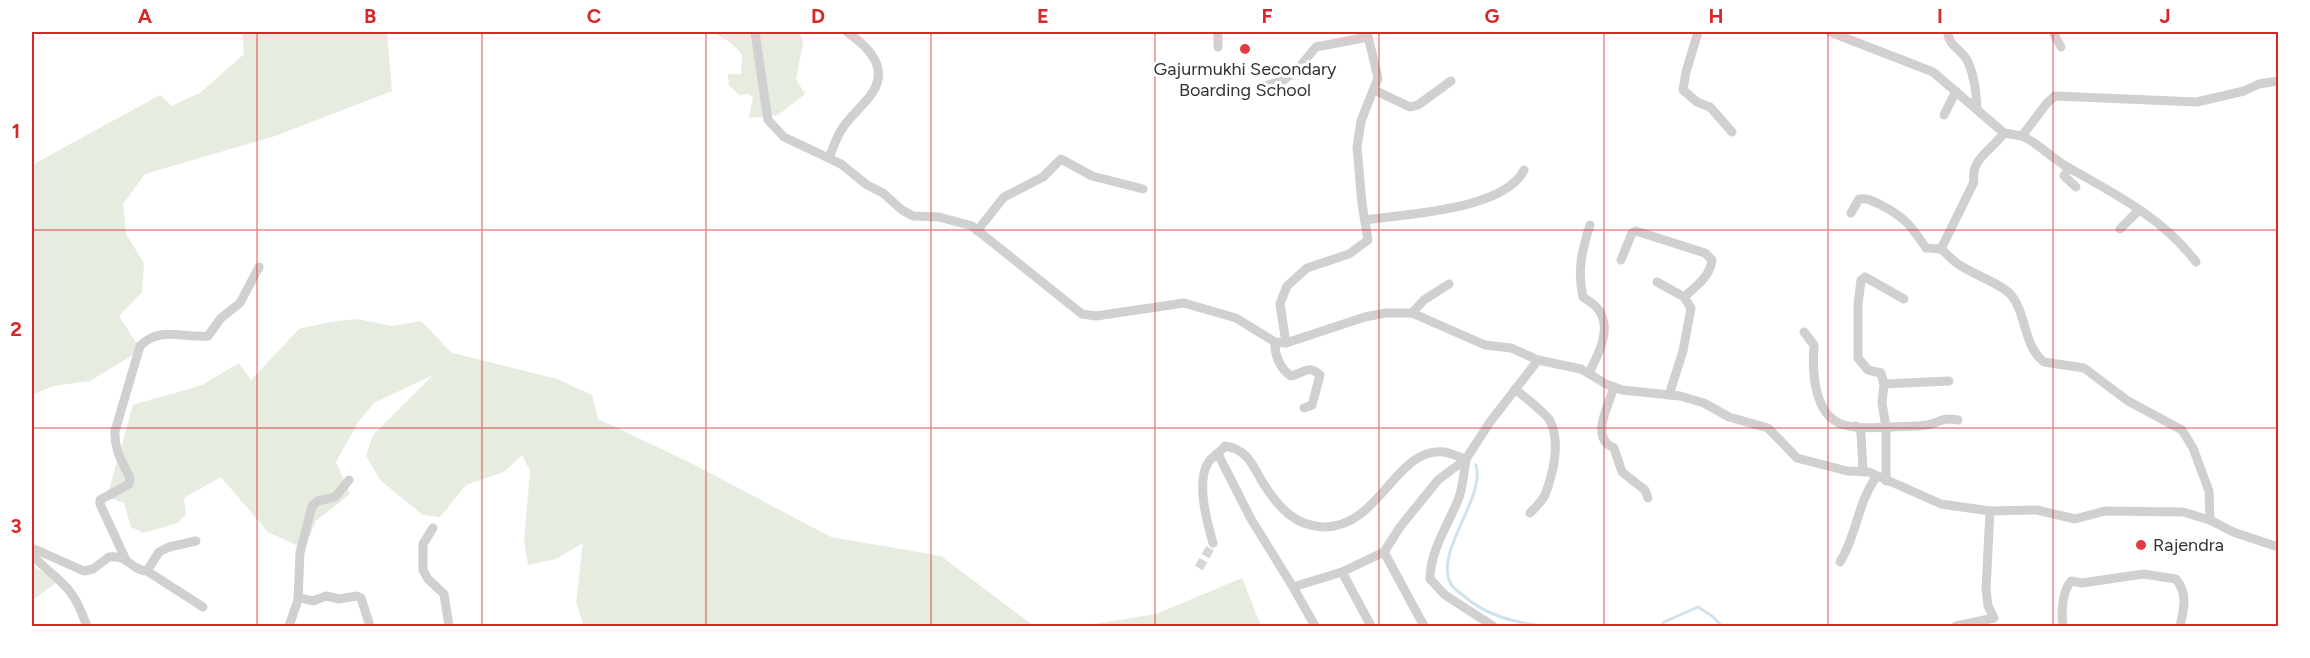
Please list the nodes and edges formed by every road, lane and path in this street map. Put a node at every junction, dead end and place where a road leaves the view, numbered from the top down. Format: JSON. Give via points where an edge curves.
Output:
{"nodes":[{"id":1,"x":755,"y":32,"type":"edge"},
{"id":2,"x":847,"y":32,"type":"edge"},
{"id":3,"x":1218,"y":32,"type":"edge"},
{"id":4,"x":1698,"y":32,"type":"edge"},
{"id":5,"x":1830,"y":32,"type":"edge"},
{"id":6,"x":1948,"y":32,"type":"edge"},
{"id":7,"x":2053,"y":32,"type":"edge"},
{"id":8,"x":1368,"y":34,"type":"edge"},
{"id":9,"x":1218,"y":47,"type":"dead end"},
{"id":10,"x":2061,"y":47,"type":"dead end"},
{"id":11,"x":1451,"y":81,"type":"dead end"},
{"id":12,"x":2278,"y":81,"type":"edge"},
{"id":13,"x":1268,"y":85,"type":"dead end"},
{"id":14,"x":1374,"y":90,"type":"junction"},
{"id":15,"x":1956,"y":91,"type":"junction"},
{"id":16,"x":1977,"y":109,"type":"junction"},
{"id":17,"x":1944,"y":115,"type":"dead end"},
{"id":18,"x":1732,"y":132,"type":"dead end"},
{"id":19,"x":2004,"y":133,"type":"junction"},
{"id":20,"x":2022,"y":136,"type":"junction"},
{"id":21,"x":829,"y":157,"type":"junction"},
{"id":22,"x":2069,"y":168,"type":"junction"},
{"id":23,"x":1524,"y":170,"type":"dead end"},
{"id":24,"x":2076,"y":187,"type":"dead end"},
{"id":25,"x":1143,"y":189,"type":"dead end"},
{"id":26,"x":2139,"y":210,"type":"junction"},
{"id":27,"x":1851,"y":213,"type":"dead end"},
{"id":28,"x":1365,"y":220,"type":"junction"},
{"id":29,"x":1590,"y":225,"type":"dead end"},
{"id":30,"x":2120,"y":229,"type":"dead end"},
{"id":31,"x":977,"y":231,"type":"junction"},
{"id":32,"x":1941,"y":249,"type":"junction"},
{"id":33,"x":1622,"y":260,"type":"dead end"},
{"id":34,"x":2196,"y":262,"type":"dead end"},
{"id":35,"x":259,"y":267,"type":"dead end"},
{"id":36,"x":1657,"y":282,"type":"dead end"},
{"id":37,"x":1449,"y":284,"type":"dead end"},
{"id":38,"x":1684,"y":297,"type":"junction"},
{"id":39,"x":1904,"y":299,"type":"dead end"},
{"id":40,"x":1412,"y":313,"type":"junction"},
{"id":41,"x":1804,"y":332,"type":"dead end"},
{"id":42,"x":1275,"y":342,"type":"junction"},
{"id":43,"x":1286,"y":343,"type":"junction"},
{"id":44,"x":1538,"y":360,"type":"junction"},
{"id":45,"x":1589,"y":373,"type":"junction"},
{"id":46,"x":1949,"y":381,"type":"dead end"},
{"id":47,"x":1884,"y":384,"type":"junction"},
{"id":48,"x":1614,"y":387,"type":"junction"},
{"id":49,"x":1515,"y":389,"type":"junction"},
{"id":50,"x":1669,"y":395,"type":"junction"},
{"id":51,"x":1304,"y":408,"type":"dead end"},
{"id":52,"x":1958,"y":420,"type":"dead end"},
{"id":53,"x":1856,"y":426,"type":"junction"},
{"id":54,"x":1886,"y":427,"type":"junction"},
{"id":55,"x":1218,"y":454,"type":"junction"},
{"id":56,"x":1466,"y":459,"type":"junction"},
{"id":57,"x":1863,"y":472,"type":"junction"},
{"id":58,"x":1877,"y":476,"type":"junction"},
{"id":59,"x":348,"y":480,"type":"dead end"},
{"id":60,"x":1886,"y":481,"type":"junction"},
{"id":61,"x":1648,"y":498,"type":"dead end"},
{"id":62,"x":1990,"y":511,"type":"junction"},
{"id":63,"x":1530,"y":513,"type":"dead end"},
{"id":64,"x":2210,"y":520,"type":"junction"},
{"id":65,"x":433,"y":528,"type":"dead end"},
{"id":66,"x":196,"y":541,"type":"dead end"},
{"id":67,"x":1213,"y":543,"type":"tunnel mouth"},
{"id":68,"x":2278,"y":547,"type":"edge"},
{"id":69,"x":32,"y":548,"type":"edge"},
{"id":70,"x":1384,"y":552,"type":"junction"},
{"id":71,"x":32,"y":553,"type":"edge"},
{"id":72,"x":124,"y":558,"type":"junction"},
{"id":73,"x":1840,"y":562,"type":"dead end"},
{"id":74,"x":147,"y":571,"type":"junction"},
{"id":75,"x":1342,"y":572,"type":"junction"},
{"id":76,"x":1293,"y":587,"type":"junction"},
{"id":77,"x":298,"y":600,"type":"junction"},
{"id":78,"x":203,"y":608,"type":"dead end"},
{"id":79,"x":87,"y":626,"type":"edge"},
{"id":80,"x":289,"y":627,"type":"edge"},
{"id":81,"x":370,"y":627,"type":"edge"},
{"id":82,"x":449,"y":627,"type":"edge"},
{"id":83,"x":1315,"y":627,"type":"edge"},
{"id":84,"x":1371,"y":627,"type":"edge"},
{"id":85,"x":1424,"y":627,"type":"edge"},
{"id":86,"x":1493,"y":627,"type":"edge"},
{"id":87,"x":1956,"y":627,"type":"edge"},
{"id":88,"x":2063,"y":627,"type":"edge"},
{"id":89,"x":2180,"y":627,"type":"edge"}],
"edges":[{"from":1,"to":21,"type":"street","via":[[768,120],[784,137]]},
{"from":2,"to":21,"type":"street","via":[[864,44],[877,62],[877,77],[869,97],[840,132]]},
{"from":3,"to":9,"type":"street"},
{"from":4,"to":18,"type":"street","via":[[1683,90],[1710,107]]},
{"from":5,"to":15,"type":"street","via":[[1933,72]]},
{"from":6,"to":16,"type":"street","via":[[1949,40],[1968,61],[1976,84]]},
{"from":7,"to":10,"type":"street"},
{"from":8,"to":13,"type":"street","via":[[1316,47],[1297,70]]},
{"from":8,"to":14,"type":"street","via":[[1378,78]]},
{"from":11,"to":14,"type":"street","via":[[1410,107]]},
{"from":12,"to":20,"type":"street","via":[[2197,102],[2055,96]]},
{"from":14,"to":28,"type":"street","via":[[1360,122],[1357,147]]},
{"from":15,"to":16,"type":"street"},
{"from":15,"to":17,"type":"street"},
{"from":16,"to":19,"type":"street"},
{"from":19,"to":20,"type":"street"},
{"from":19,"to":32,"type":"street","via":[[1972,171],[1974,182]]},
{"from":20,"to":22,"type":"street"},
{"from":21,"to":31,"type":"street","via":[[913,216],[939,217]]},
{"from":22,"to":24,"type":"street","via":[[2064,176]]},
{"from":22,"to":26,"type":"street"},
{"from":23,"to":28,"type":"street","via":[[1493,197],[1456,207]]},
{"from":25,"to":31,"type":"street","via":[[1092,176],[1061,159],[1043,177],[1004,198]]},
{"from":26,"to":30,"type":"street"},
{"from":26,"to":34,"type":"street"},
{"from":27,"to":32,"type":"street","via":[[1859,199],[1871,200],[1907,221],[1926,248]]},
{"from":28,"to":43,"type":"street","via":[[1368,240],[1349,254],[1307,268],[1287,286],[1280,304]]},
{"from":29,"to":45,"type":"street","via":[[1583,247],[1580,283],[1583,297],[1599,309],[1605,330]]},
{"from":31,"to":42,"type":"street","via":[[1082,314],[1096,316],[1184,303],[1236,318]]},
{"from":32,"to":64,"type":"street","via":[[2011,295],[2032,348],[2044,362],[2084,368],[2128,401],[2182,430],[2209,490]]},
{"from":33,"to":38,"type":"street","via":[[1636,231],[1705,253],[1712,260],[1711,269]]},
{"from":35,"to":72,"type":"street","via":[[240,303],[221,318],[208,336],[171,333],[146,340],[140,346],[114,443],[130,478],[129,484],[100,500]]},
{"from":36,"to":38,"type":"street"},
{"from":37,"to":40,"type":"street"},
{"from":38,"to":50,"type":"street","via":[[1691,315]]},
{"from":39,"to":47,"type":"street","via":[[1865,277],[1862,280],[1858,358],[1868,370],[1881,373]]},
{"from":40,"to":43,"type":"street","via":[[1365,317]]},
{"from":40,"to":44,"type":"street","via":[[1485,345],[1511,348]]},
{"from":41,"to":53,"type":"street","via":[[1814,345],[1812,370],[1816,391],[1834,419]]},
{"from":42,"to":43,"type":"street"},
{"from":42,"to":51,"type":"street","via":[[1284,371],[1291,376],[1307,369],[1320,375],[1315,400]]},
{"from":44,"to":45,"type":"street"},
{"from":44,"to":49,"type":"street"},
{"from":45,"to":48,"type":"street"},
{"from":46,"to":47,"type":"street"},
{"from":47,"to":54,"type":"street"},
{"from":48,"to":50,"type":"street"},
{"from":48,"to":61,"type":"street","via":[[1605,411],[1602,437],[1614,448],[1622,472],[1645,490]]},
{"from":49,"to":56,"type":"street"},
{"from":49,"to":63,"type":"street","via":[[1550,419],[1554,435],[1552,471],[1544,496]]},
{"from":50,"to":57,"type":"street","via":[[1704,403],[1729,417],[1768,428],[1797,458]]},
{"from":52,"to":54,"type":"street","via":[[1944,418],[1929,424]]},
{"from":53,"to":54,"type":"street"},
{"from":53,"to":57,"type":"street","via":[[1861,432]]},
{"from":54,"to":60,"type":"street"},
{"from":55,"to":56,"type":"street","via":[[1225,446],[1237,448],[1256,467],[1265,487],[1290,516],[1300,523],[1324,527],[1350,522],[1366,511],[1412,461],[1426,454],[1443,452]]},
{"from":55,"to":67,"type":"street","via":[[1203,475],[1204,506]]},
{"from":55,"to":76,"type":"street","via":[[1251,519]]},
{"from":56,"to":70,"type":"street","via":[[1438,480]]},
{"from":56,"to":86,"type":"street","via":[[1460,498],[1430,567],[1430,579],[1445,595]]},
{"from":57,"to":58,"type":"street"},
{"from":58,"to":60,"type":"street"},
{"from":58,"to":73,"type":"street"},
{"from":59,"to":77,"type":"street","via":[[339,494],[312,506],[300,553]]},
{"from":60,"to":62,"type":"street","via":[[1941,504]]},
{"from":62,"to":64,"type":"street","via":[[2037,510],[2075,519],[2105,511],[2167,511]]},
{"from":62,"to":87,"type":"street","via":[[1986,589],[1994,618]]},
{"from":64,"to":68,"type":"street","via":[[2232,532]]},
{"from":65,"to":82,"type":"street","via":[[423,544],[423,570],[444,594]]},
{"from":66,"to":74,"type":"street","via":[[159,552]]},
{"from":69,"to":72,"type":"street","via":[[84,571],[109,557]]},
{"from":70,"to":75,"type":"street"},
{"from":70,"to":85,"type":"street"},
{"from":71,"to":79,"type":"street","via":[[65,585]]},
{"from":72,"to":74,"type":"street","via":[[137,569]]},
{"from":74,"to":78,"type":"street"},
{"from":75,"to":76,"type":"street"},
{"from":75,"to":84,"type":"street"},
{"from":76,"to":83,"type":"street"},
{"from":77,"to":80,"type":"street"},
{"from":77,"to":81,"type":"street","via":[[359,596]]},
{"from":88,"to":89,"type":"street","via":[[2063,602],[2071,581],[2082,583],[2143,574],[2176,579],[2182,587],[2185,603]]}]}
